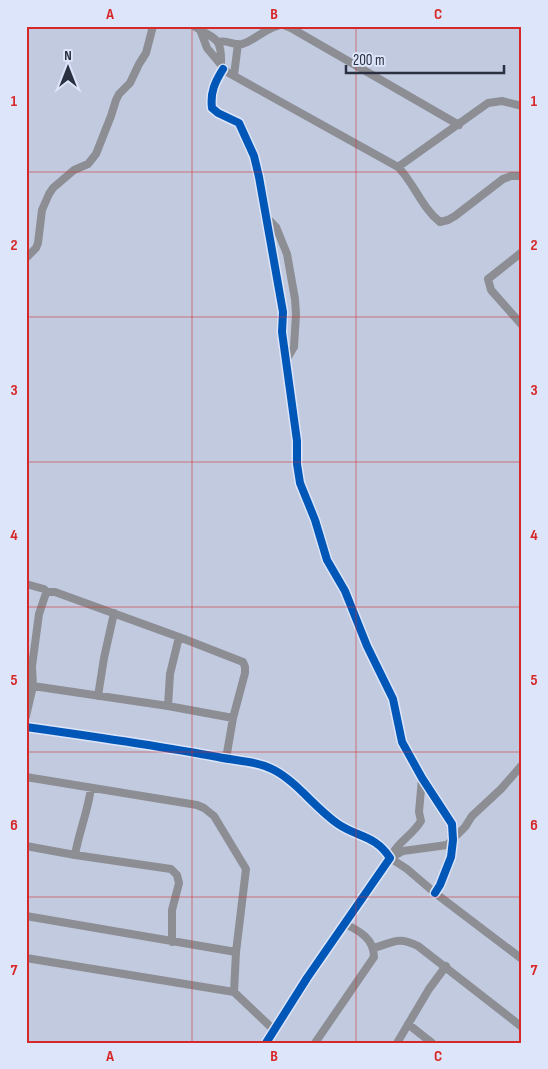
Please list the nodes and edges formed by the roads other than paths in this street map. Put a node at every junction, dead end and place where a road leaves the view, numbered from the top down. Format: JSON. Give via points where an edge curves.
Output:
{"nodes":[{"id":1,"x":152,"y":26,"type":"edge"},
{"id":2,"x":194,"y":26,"type":"edge"},
{"id":3,"x":286,"y":26,"type":"edge"},
{"id":4,"x":272,"y":27,"type":"edge"},
{"id":5,"x":201,"y":32,"type":"junction"},
{"id":6,"x":218,"y":42,"type":"junction"},
{"id":7,"x":238,"y":44,"type":"junction"},
{"id":8,"x":222,"y":66,"type":"junction"},
{"id":9,"x":234,"y":76,"type":"junction"},
{"id":10,"x":522,"y":106,"type":"edge"},
{"id":11,"x":459,"y":125,"type":"junction"},
{"id":12,"x":398,"y":167,"type":"junction"},
{"id":13,"x":522,"y":176,"type":"edge"},
{"id":14,"x":267,"y":218,"type":"junction"},
{"id":15,"x":522,"y":252,"type":"edge"},
{"id":16,"x":26,"y":258,"type":"edge"},
{"id":17,"x":522,"y":325,"type":"edge"},
{"id":18,"x":285,"y":362,"type":"junction"},
{"id":19,"x":26,"y":584,"type":"edge"},
{"id":20,"x":48,"y":592,"type":"junction"},
{"id":21,"x":114,"y":613,"type":"junction"},
{"id":22,"x":179,"y":637,"type":"junction"},
{"id":23,"x":33,"y":686,"type":"junction"},
{"id":24,"x":98,"y":696,"type":"junction"},
{"id":25,"x":168,"y":706,"type":"junction"},
{"id":26,"x":26,"y":716,"type":"edge"},
{"id":27,"x":233,"y":718,"type":"junction"},
{"id":28,"x":26,"y":727,"type":"edge"},
{"id":29,"x":226,"y":759,"type":"junction"},
{"id":30,"x":522,"y":765,"type":"edge"},
{"id":31,"x":26,"y":777,"type":"edge"},
{"id":32,"x":422,"y":778,"type":"junction"},
{"id":33,"x":91,"y":788,"type":"junction"},
{"id":34,"x":454,"y":840,"type":"junction"},
{"id":35,"x":26,"y":846,"type":"edge"},
{"id":36,"x":75,"y":855,"type":"junction"},
{"id":37,"x":390,"y":858,"type":"junction"},
{"id":38,"x":435,"y":893,"type":"junction"},
{"id":39,"x":26,"y":916,"type":"edge"},
{"id":40,"x":345,"y":924,"type":"junction"},
{"id":41,"x":172,"y":942,"type":"junction"},
{"id":42,"x":374,"y":948,"type":"junction"},
{"id":43,"x":236,"y":952,"type":"junction"},
{"id":44,"x":26,"y":958,"type":"edge"},
{"id":45,"x":522,"y":959,"type":"edge"},
{"id":46,"x":446,"y":966,"type":"junction"},
{"id":47,"x":234,"y":992,"type":"junction"},
{"id":48,"x":408,"y":1024,"type":"junction"},
{"id":49,"x":522,"y":1027,"type":"edge"},
{"id":50,"x":274,"y":1030,"type":"junction"},
{"id":51,"x":266,"y":1043,"type":"edge"},
{"id":52,"x":315,"y":1043,"type":"edge"},
{"id":53,"x":397,"y":1043,"type":"edge"},
{"id":54,"x":432,"y":1043,"type":"edge"}],
"edges":[{"from":1,"to":16,"type":"street","via":[[146,53],[130,83],[116,100],[96,154],[88,164],[74,170],[48,194],[42,210],[38,243]]},
{"from":2,"to":5,"type":"street"},
{"from":3,"to":11,"type":"street"},
{"from":4,"to":7,"type":"street"},
{"from":5,"to":6,"type":"street"},
{"from":5,"to":8,"type":"street","via":[[212,57]]},
{"from":6,"to":7,"type":"street"},
{"from":6,"to":8,"type":"street"},
{"from":7,"to":9,"type":"street"},
{"from":8,"to":9,"type":"street"},
{"from":8,"to":14,"type":"street","via":[[213,86],[212,108],[242,128],[254,156]]},
{"from":9,"to":12,"type":"street"},
{"from":10,"to":11,"type":"street","via":[[502,101],[488,103]]},
{"from":11,"to":12,"type":"street"},
{"from":12,"to":13,"type":"street","via":[[440,222],[448,220],[503,179]]},
{"from":14,"to":18,"type":"street","via":[[283,312]]},
{"from":14,"to":18,"type":"street","via":[[276,227],[287,254],[295,299],[294,347]]},
{"from":15,"to":17,"type":"street","via":[[488,279],[492,290]]},
{"from":18,"to":32,"type":"street","via":[[300,483],[327,560],[345,591],[367,646],[394,699],[402,742]]},
{"from":19,"to":20,"type":"street"},
{"from":20,"to":21,"type":"street"},
{"from":20,"to":23,"type":"street","via":[[39,614],[32,666]]},
{"from":21,"to":22,"type":"street"},
{"from":21,"to":24,"type":"street"},
{"from":22,"to":25,"type":"street","via":[[170,674]]},
{"from":22,"to":27,"type":"street","via":[[244,664],[245,673]]},
{"from":23,"to":24,"type":"street"},
{"from":23,"to":26,"type":"street"},
{"from":24,"to":25,"type":"street"},
{"from":25,"to":27,"type":"street"},
{"from":27,"to":29,"type":"street"},
{"from":28,"to":29,"type":"street"},
{"from":29,"to":37,"type":"street","via":[[273,769],[328,817],[349,832],[374,841]]},
{"from":30,"to":34,"type":"street","via":[[472,816]]},
{"from":31,"to":33,"type":"street"},
{"from":32,"to":34,"type":"street","via":[[452,824]]},
{"from":32,"to":37,"type":"street","via":[[421,821],[398,844]]},
{"from":33,"to":36,"type":"street"},
{"from":33,"to":43,"type":"street","via":[[197,804],[214,816],[246,869]]},
{"from":34,"to":37,"type":"street","via":[[448,845],[403,851]]},
{"from":34,"to":38,"type":"street","via":[[451,857]]},
{"from":35,"to":36,"type":"street"},
{"from":36,"to":41,"type":"street","via":[[171,869],[177,875],[178,883],[172,910]]},
{"from":37,"to":38,"type":"street"},
{"from":37,"to":40,"type":"street"},
{"from":38,"to":45,"type":"street"},
{"from":39,"to":41,"type":"street"},
{"from":40,"to":42,"type":"street","via":[[364,935]]},
{"from":40,"to":50,"type":"street"},
{"from":41,"to":43,"type":"street"},
{"from":42,"to":46,"type":"street","via":[[405,940]]},
{"from":42,"to":52,"type":"street","via":[[374,957]]},
{"from":43,"to":47,"type":"street"},
{"from":44,"to":47,"type":"street"},
{"from":46,"to":48,"type":"street"},
{"from":46,"to":49,"type":"street"},
{"from":47,"to":50,"type":"street"},
{"from":48,"to":53,"type":"street"},
{"from":48,"to":54,"type":"street"},
{"from":50,"to":51,"type":"street"}]}
